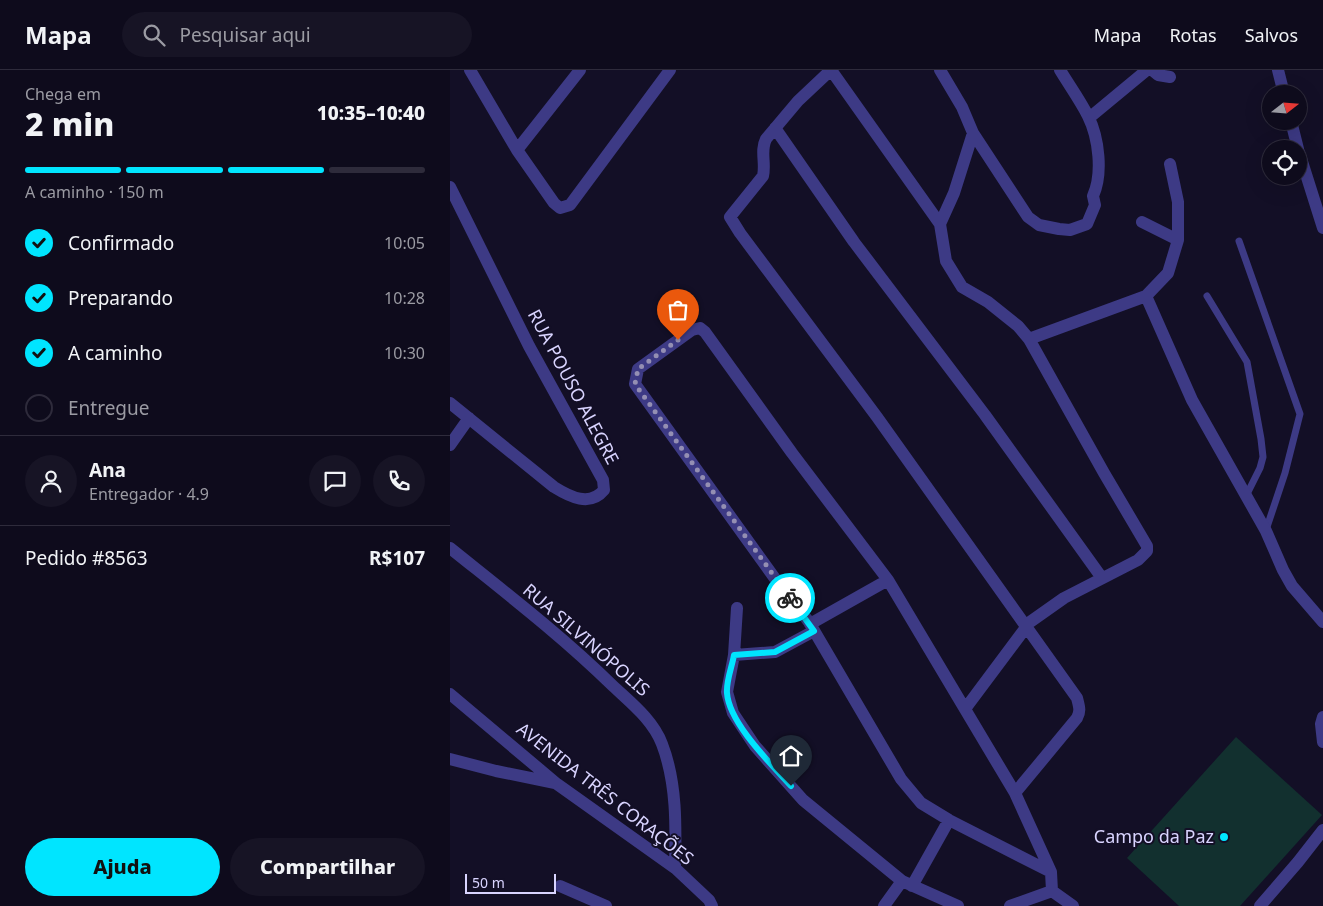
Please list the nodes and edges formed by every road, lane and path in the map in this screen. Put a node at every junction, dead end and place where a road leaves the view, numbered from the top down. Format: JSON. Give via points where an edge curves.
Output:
{"nodes":[{"id":1,"x":470,"y":70,"type":"edge"},
{"id":2,"x":580,"y":70,"type":"edge"},
{"id":3,"x":670,"y":70,"type":"edge"},
{"id":4,"x":831,"y":70,"type":"edge"},
{"id":5,"x":940,"y":70,"type":"edge"},
{"id":6,"x":1060,"y":70,"type":"edge"},
{"id":7,"x":1146,"y":70,"type":"edge"},
{"id":8,"x":1152,"y":70,"type":"edge"},
{"id":9,"x":1278,"y":70,"type":"edge"},
{"id":10,"x":1170,"y":77,"type":"dead end"},
{"id":11,"x":1282,"y":85,"type":"edge"},
{"id":12,"x":1089,"y":118,"type":"junction"},
{"id":13,"x":775,"y":128,"type":"junction"},
{"id":14,"x":973,"y":133,"type":"junction"},
{"id":15,"x":517,"y":150,"type":"junction"},
{"id":16,"x":1170,"y":164,"type":"dead end"},
{"id":17,"x":1307,"y":178,"type":"edge"},
{"id":18,"x":450,"y":187,"type":"edge"},
{"id":19,"x":1142,"y":222,"type":"dead end"},
{"id":20,"x":940,"y":224,"type":"junction"},
{"id":21,"x":1323,"y":228,"type":"edge"},
{"id":22,"x":1178,"y":240,"type":"junction"},
{"id":23,"x":1240,"y":240,"type":"dead end"},
{"id":24,"x":1146,"y":296,"type":"junction"},
{"id":25,"x":1207,"y":296,"type":"dead end"},
{"id":26,"x":1030,"y":339,"type":"junction"},
{"id":27,"x":450,"y":403,"type":"edge"},
{"id":28,"x":469,"y":418,"type":"junction"},
{"id":29,"x":450,"y":445,"type":"edge"},
{"id":30,"x":1245,"y":496,"type":"junction"},
{"id":31,"x":1266,"y":531,"type":"junction"},
{"id":32,"x":450,"y":548,"type":"edge"},
{"id":33,"x":1102,"y":578,"type":"junction"},
{"id":34,"x":888,"y":580,"type":"junction"},
{"id":35,"x":737,"y":608,"type":"dead end"},
{"id":36,"x":1323,"y":622,"type":"edge"},
{"id":37,"x":812,"y":627,"type":"junction"},
{"id":38,"x":1027,"y":627,"type":"junction"},
{"id":39,"x":734,"y":655,"type":"junction"},
{"id":40,"x":450,"y":694,"type":"edge"},
{"id":41,"x":965,"y":709,"type":"junction"},
{"id":42,"x":1323,"y":718,"type":"edge"},
{"id":43,"x":1323,"y":742,"type":"edge"},
{"id":44,"x":450,"y":758,"type":"edge"},
{"id":45,"x":558,"y":784,"type":"junction"},
{"id":46,"x":1015,"y":793,"type":"junction"},
{"id":47,"x":949,"y":820,"type":"junction"},
{"id":48,"x":1323,"y":830,"type":"edge"},
{"id":49,"x":675,"y":868,"type":"junction"},
{"id":50,"x":1052,"y":872,"type":"junction"},
{"id":51,"x":907,"y":884,"type":"junction"},
{"id":52,"x":560,"y":886,"type":"dead end"},
{"id":53,"x":1052,"y":891,"type":"junction"},
{"id":54,"x":606,"y":906,"type":"edge"},
{"id":55,"x":712,"y":906,"type":"edge"},
{"id":56,"x":884,"y":906,"type":"edge"},
{"id":57,"x":958,"y":906,"type":"edge"},
{"id":58,"x":1010,"y":906,"type":"edge"},
{"id":59,"x":1073,"y":906,"type":"edge"},
{"id":60,"x":1260,"y":906,"type":"edge"}],
"edges":[{"from":1,"to":15,"type":"street"},
{"from":2,"to":15,"type":"street"},
{"from":3,"to":15,"type":"street","via":[[570,205],[560,208],[554,204]]},
{"from":4,"to":13,"type":"street"},
{"from":4,"to":20,"type":"street"},
{"from":5,"to":14,"type":"street"},
{"from":6,"to":12,"type":"street"},
{"from":7,"to":12,"type":"street"},
{"from":8,"to":10,"type":"street"},
{"from":9,"to":11,"type":"street"},
{"from":12,"to":14,"type":"street","via":[[1099,156],[1096,188],[1092,196],[1095,205],[1087,224],[1070,230],[1039,226],[1028,217]]},
{"from":13,"to":33,"type":"street","via":[[854,242],[985,415]]},
{"from":13,"to":38,"type":"street","via":[[762,145],[763,176],[730,218],[877,416]]},
{"from":14,"to":20,"type":"street","via":[[954,193]]},
{"from":16,"to":22,"type":"street","via":[[1178,202]]},
{"from":17,"to":21,"type":"street"},
{"from":18,"to":28,"type":"street","name":"RUA POUSO ALEGRE","via":[[529,346],[603,480],[604,490],[590,499],[580,500],[568,495]]},
{"from":19,"to":22,"type":"street"},
{"from":20,"to":26,"type":"street","via":[[946,261],[962,287],[988,302]]},
{"from":22,"to":24,"type":"street","via":[[1168,273]]},
{"from":23,"to":31,"type":"lane","via":[[1300,414]]},
{"from":24,"to":26,"type":"street"},
{"from":24,"to":30,"type":"street","via":[[1192,400]]},
{"from":25,"to":30,"type":"lane","via":[[1247,362],[1263,457]]},
{"from":26,"to":33,"type":"street","via":[[1147,546],[1147,551],[1138,560]]},
{"from":27,"to":28,"type":"street","name":"RUA POUSO ALEGRE"},
{"from":28,"to":29,"type":"street"},
{"from":30,"to":31,"type":"street"},
{"from":31,"to":36,"type":"street","via":[[1292,586]]},
{"from":32,"to":49,"type":"street","name":"RUA SILVINÓPOLIS","via":[[579,653],[654,728],[669,771],[675,810]]},
{"from":33,"to":38,"type":"street","via":[[1064,598]]},
{"from":34,"to":37,"type":"street"},
{"from":34,"to":37,"type":"street","via":[[705,332],[700,328],[692,330],[638,369],[635,384]]},
{"from":34,"to":41,"type":"street"},
{"from":35,"to":39,"type":"street"},
{"from":37,"to":39,"type":"street","via":[[775,652]]},
{"from":37,"to":47,"type":"street","via":[[901,779],[921,803]]},
{"from":38,"to":41,"type":"street"},
{"from":38,"to":46,"type":"street","via":[[1077,698],[1080,713]]},
{"from":39,"to":51,"type":"street","via":[[727,692],[729,702],[755,746],[803,800]]},
{"from":40,"to":45,"type":"street","name":"AVENIDA TRÊS CORAÇÕES"},
{"from":41,"to":46,"type":"street"},
{"from":42,"to":43,"type":"street"},
{"from":44,"to":45,"type":"street"},
{"from":45,"to":49,"type":"street","name":"AVENIDA TRÊS CORAÇÕES"},
{"from":46,"to":50,"type":"street"},
{"from":47,"to":50,"type":"street"},
{"from":47,"to":51,"type":"street"},
{"from":48,"to":60,"type":"street"},
{"from":49,"to":55,"type":"street","name":"AVENIDA TRÊS CORAÇÕES"},
{"from":50,"to":53,"type":"street"},
{"from":51,"to":56,"type":"street"},
{"from":51,"to":57,"type":"street"},
{"from":52,"to":54,"type":"street"},
{"from":53,"to":58,"type":"street"},
{"from":53,"to":59,"type":"street"}]}
